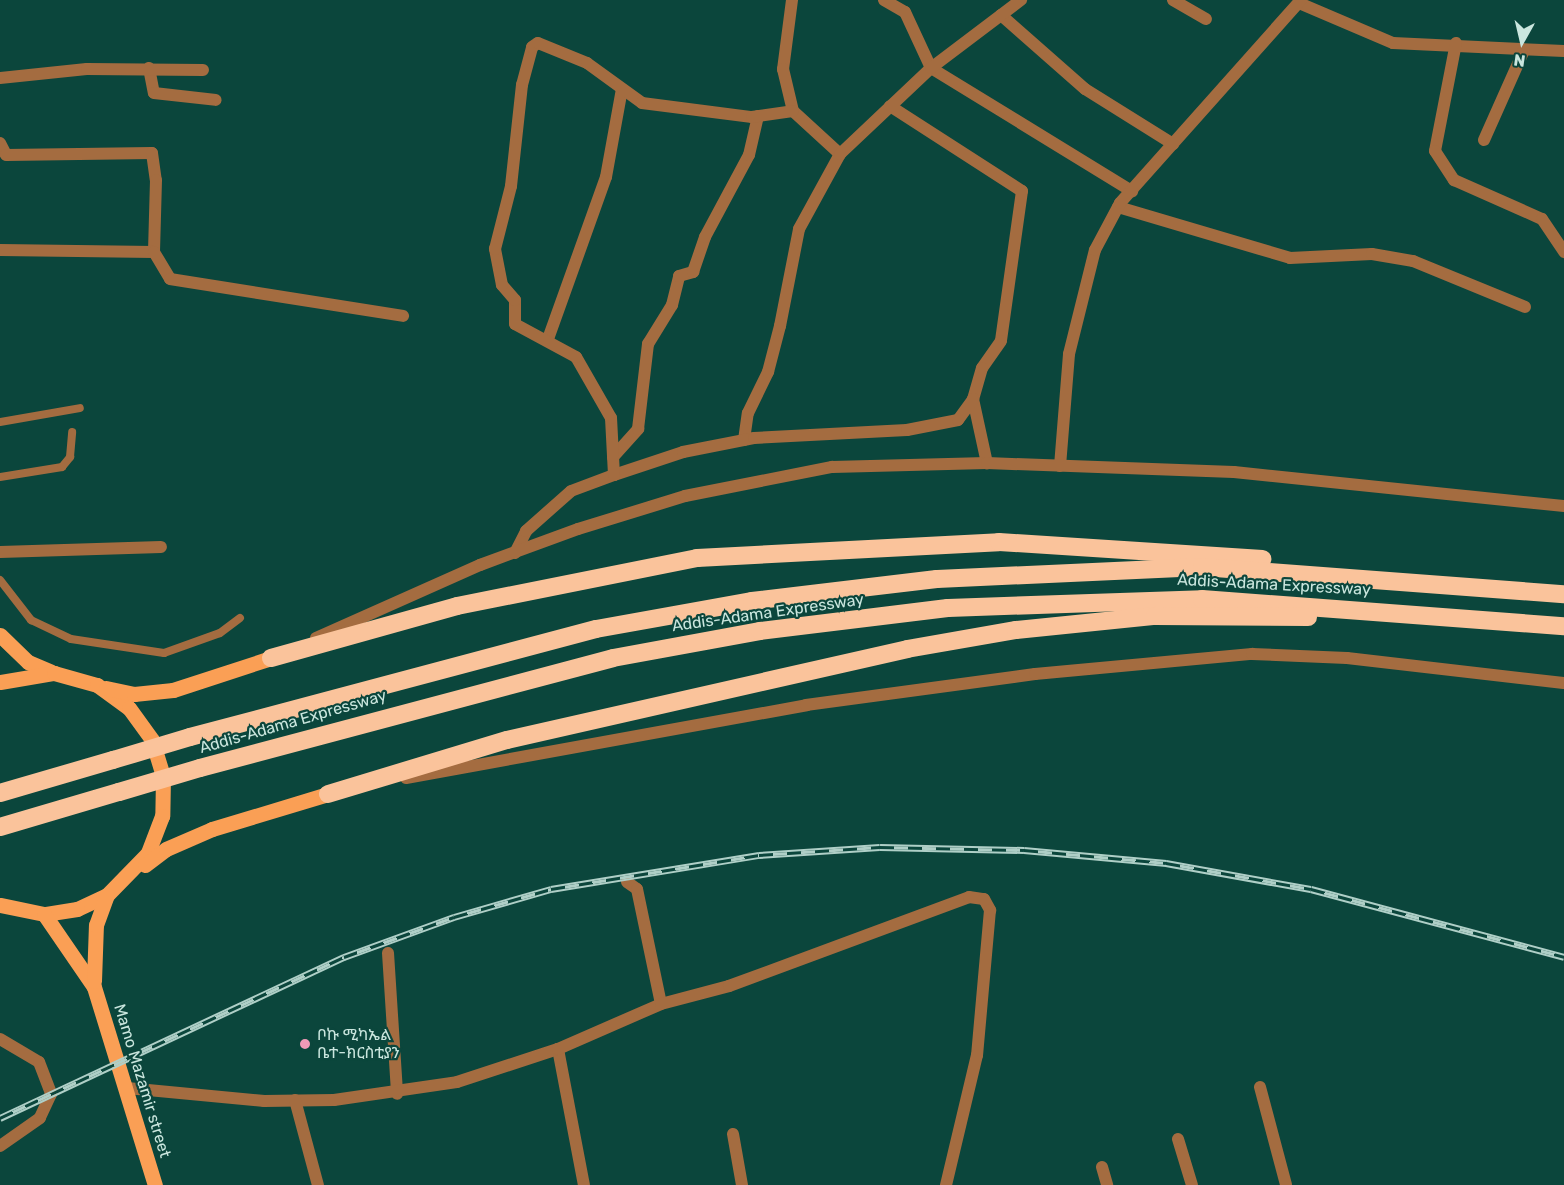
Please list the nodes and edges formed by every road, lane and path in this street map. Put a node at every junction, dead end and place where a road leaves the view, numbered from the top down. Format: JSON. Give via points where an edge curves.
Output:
{"nodes":[{"id":1,"x":792,"y":0,"type":"edge"},
{"id":2,"x":884,"y":0,"type":"edge"},
{"id":3,"x":1021,"y":0,"type":"edge"},
{"id":4,"x":1173,"y":0,"type":"edge"},
{"id":5,"x":1300,"y":1,"type":"edge"},
{"id":6,"x":1001,"y":15,"type":"junction"},
{"id":7,"x":1206,"y":19,"type":"dead end"},
{"id":8,"x":1456,"y":43,"type":"junction"},
{"id":9,"x":1524,"y":50,"type":"junction"},
{"id":10,"x":1564,"y":51,"type":"edge"},
{"id":11,"x":149,"y":68,"type":"junction"},
{"id":12,"x":931,"y":68,"type":"junction"},
{"id":13,"x":203,"y":70,"type":"dead end"},
{"id":14,"x":0,"y":78,"type":"edge"},
{"id":15,"x":622,"y":89,"type":"junction"},
{"id":16,"x":216,"y":100,"type":"dead end"},
{"id":17,"x":890,"y":106,"type":"junction"},
{"id":18,"x":793,"y":111,"type":"junction"},
{"id":19,"x":758,"y":116,"type":"junction"},
{"id":20,"x":1484,"y":140,"type":"dead end"},
{"id":21,"x":0,"y":143,"type":"edge"},
{"id":22,"x":1173,"y":144,"type":"junction"},
{"id":23,"x":840,"y":154,"type":"junction"},
{"id":24,"x":1132,"y":191,"type":"junction"},
{"id":25,"x":1118,"y":207,"type":"junction"},
{"id":26,"x":0,"y":250,"type":"edge"},
{"id":27,"x":154,"y":252,"type":"junction"},
{"id":28,"x":1564,"y":252,"type":"edge"},
{"id":29,"x":1526,"y":307,"type":"dead end"},
{"id":30,"x":403,"y":316,"type":"dead end"},
{"id":31,"x":548,"y":339,"type":"junction"},
{"id":32,"x":973,"y":399,"type":"junction"},
{"id":33,"x":80,"y":408,"type":"dead end"},
{"id":34,"x":0,"y":422,"type":"edge"},
{"id":35,"x":72,"y":432,"type":"dead end"},
{"id":36,"x":744,"y":441,"type":"junction"},
{"id":37,"x":613,"y":457,"type":"junction"},
{"id":38,"x":987,"y":463,"type":"junction"},
{"id":39,"x":1060,"y":466,"type":"junction"},
{"id":40,"x":614,"y":475,"type":"junction"},
{"id":41,"x":0,"y":477,"type":"edge"},
{"id":42,"x":1564,"y":506,"type":"edge"},
{"id":43,"x":161,"y":547,"type":"dead end"},
{"id":44,"x":0,"y":552,"type":"edge"},
{"id":45,"x":514,"y":553,"type":"junction"},
{"id":46,"x":0,"y":580,"type":"edge"},
{"id":47,"x":1511,"y":586,"type":"junction"},
{"id":48,"x":1564,"y":594,"type":"edge"},
{"id":49,"x":240,"y":618,"type":"dead end"},
{"id":50,"x":1505,"y":618,"type":"junction"},
{"id":51,"x":1564,"y":626,"type":"edge"},
{"id":52,"x":0,"y":635,"type":"edge"},
{"id":53,"x":271,"y":658,"type":"junction"},
{"id":54,"x":54,"y":673,"type":"junction"},
{"id":55,"x":0,"y":682,"type":"edge"},
{"id":56,"x":1564,"y":683,"type":"edge"},
{"id":57,"x":97,"y":685,"type":"junction"},
{"id":58,"x":0,"y":793,"type":"edge"},
{"id":59,"x":328,"y":794,"type":"junction"},
{"id":60,"x":0,"y":827,"type":"edge"},
{"id":61,"x":130,"y":876,"type":"junction"},
{"id":62,"x":627,"y":882,"type":"dead end"},
{"id":63,"x":107,"y":895,"type":"junction"},
{"id":64,"x":2,"y":907,"type":"edge"},
{"id":65,"x":44,"y":914,"type":"junction"},
{"id":66,"x":388,"y":953,"type":"dead end"},
{"id":67,"x":94,"y":987,"type":"junction"},
{"id":68,"x":661,"y":1004,"type":"junction"},
{"id":69,"x":0,"y":1039,"type":"edge"},
{"id":70,"x":558,"y":1049,"type":"junction"},
{"id":71,"x":1260,"y":1087,"type":"dead end"},
{"id":72,"x":127,"y":1088,"type":"junction"},
{"id":73,"x":397,"y":1094,"type":"junction"},
{"id":74,"x":295,"y":1100,"type":"junction"},
{"id":75,"x":733,"y":1134,"type":"dead end"},
{"id":76,"x":1178,"y":1139,"type":"dead end"},
{"id":77,"x":0,"y":1146,"type":"edge"},
{"id":78,"x":1102,"y":1167,"type":"dead end"},
{"id":79,"x":155,"y":1185,"type":"edge"},
{"id":80,"x":318,"y":1185,"type":"edge"},
{"id":81,"x":585,"y":1185,"type":"edge"},
{"id":82,"x":742,"y":1185,"type":"edge"},
{"id":83,"x":946,"y":1185,"type":"edge"},
{"id":84,"x":1107,"y":1185,"type":"edge"},
{"id":85,"x":1192,"y":1185,"type":"edge"},
{"id":86,"x":1286,"y":1185,"type":"edge"}],
"edges":[{"from":1,"to":18,"type":"street","via":[[783,69]]},
{"from":2,"to":12,"type":"street","via":[[905,12]]},
{"from":3,"to":6,"type":"street"},
{"from":4,"to":7,"type":"street"},
{"from":5,"to":8,"type":"street","via":[[1393,43]]},
{"from":5,"to":22,"type":"street"},
{"from":6,"to":12,"type":"street"},
{"from":6,"to":22,"type":"street","via":[[1086,89]]},
{"from":8,"to":9,"type":"street"},
{"from":8,"to":28,"type":"street","via":[[1435,151],[1454,180],[1542,219]]},
{"from":9,"to":10,"type":"street"},
{"from":9,"to":20,"type":"street"},
{"from":11,"to":13,"type":"street"},
{"from":11,"to":14,"type":"street"},
{"from":11,"to":16,"type":"street","via":[[154,93]]},
{"from":12,"to":17,"type":"street"},
{"from":12,"to":24,"type":"street"},
{"from":15,"to":19,"type":"street","via":[[642,103]]},
{"from":15,"to":31,"type":"street","via":[[606,177]]},
{"from":15,"to":31,"type":"street","via":[[587,63],[538,43],[532,47],[522,85],[511,186],[495,249],[502,285],[515,300],[514,324]]},
{"from":17,"to":23,"type":"street"},
{"from":17,"to":32,"type":"street","via":[[1022,191],[1000,341],[982,368]]},
{"from":18,"to":19,"type":"street"},
{"from":18,"to":23,"type":"street"},
{"from":19,"to":37,"type":"street","via":[[749,155],[705,237],[693,272],[679,276],[672,305],[648,344],[638,429]]},
{"from":21,"to":27,"type":"street","via":[[6,155],[152,153]]},
{"from":22,"to":24,"type":"street"},
{"from":23,"to":36,"type":"street","via":[[799,229],[780,326],[768,372],[748,414]]},
{"from":24,"to":25,"type":"street"},
{"from":25,"to":29,"type":"street","via":[[1290,258],[1372,254],[1413,261]]},
{"from":25,"to":39,"type":"street","via":[[1095,250],[1069,354]]},
{"from":26,"to":27,"type":"street"},
{"from":27,"to":30,"type":"street","via":[[170,279]]},
{"from":31,"to":37,"type":"street","via":[[576,357],[611,418]]},
{"from":32,"to":36,"type":"street","via":[[957,420],[907,430]]},
{"from":32,"to":38,"type":"street"},
{"from":33,"to":34,"type":"lane"},
{"from":35,"to":41,"type":"lane","via":[[70,457],[62,467]]},
{"from":36,"to":40,"type":"street"},
{"from":37,"to":40,"type":"street"},
{"from":38,"to":39,"type":"street"},
{"from":38,"to":45,"type":"street","via":[[821,469],[685,496]]},
{"from":39,"to":42,"type":"street","via":[[1234,472]]},
{"from":40,"to":45,"type":"street","via":[[571,491],[526,531]]},
{"from":43,"to":44,"type":"street"},
{"from":45,"to":53,"type":"street"},
{"from":46,"to":49,"type":"lane","via":[[31,620],[71,639],[164,653],[220,633]]},
{"from":47,"to":48,"type":"highway","name":"Addis-Adama Expressway"},
{"from":47,"to":53,"type":"highway","via":[[1184,551],[999,542],[857,546],[697,558],[594,576],[457,606]]},
{"from":47,"to":58,"type":"highway","name":"Addis-Adama Expressway","bridge":true,"via":[[1202,567],[937,579],[752,601],[596,629],[190,737]]},
{"from":50,"to":51,"type":"highway","name":"Addis-Adama Expressway"},
{"from":50,"to":59,"type":"highway","via":[[1155,616],[1016,630],[907,649],[507,740]]},
{"from":50,"to":60,"type":"highway","name":"Addis-Adama Expressway","bridge":true,"via":[[1202,599],[948,608],[760,631],[613,658],[200,768]]},
{"from":52,"to":54,"type":"main road","via":[[28,662]]},
{"from":53,"to":57,"type":"main road","via":[[173,690],[134,694]]},
{"from":54,"to":55,"type":"main road"},
{"from":54,"to":57,"type":"main road"},
{"from":56,"to":59,"type":"street","via":[[1347,658],[1252,654],[1035,674],[806,705]]},
{"from":57,"to":61,"type":"main road","via":[[129,708],[152,740],[163,777],[162,816],[148,853]]},
{"from":59,"to":61,"type":"main road","via":[[212,829],[166,849]]},
{"from":61,"to":63,"type":"main road"},
{"from":62,"to":68,"type":"street","via":[[637,889]]},
{"from":63,"to":65,"type":"main road","via":[[77,909]]},
{"from":63,"to":67,"type":"main road","via":[[93,941]]},
{"from":64,"to":65,"type":"main road"},
{"from":65,"to":67,"type":"main road"},
{"from":66,"to":73,"type":"street"},
{"from":67,"to":72,"type":"main road","name":"Mamo Mazamir street"},
{"from":68,"to":70,"type":"street"},
{"from":68,"to":83,"type":"street","via":[[729,986],[969,897],[984,899],[990,910],[977,1055]]},
{"from":69,"to":77,"type":"street","via":[[39,1062],[51,1094],[40,1118]]},
{"from":70,"to":73,"type":"street","via":[[457,1082]]},
{"from":70,"to":81,"type":"street"},
{"from":71,"to":86,"type":"street"},
{"from":72,"to":74,"type":"street"},
{"from":72,"to":79,"type":"main road","name":"Mamo Mazamir street"},
{"from":73,"to":74,"type":"street"},
{"from":74,"to":80,"type":"street"},
{"from":75,"to":82,"type":"street"},
{"from":76,"to":85,"type":"street"},
{"from":78,"to":84,"type":"street"}]}
